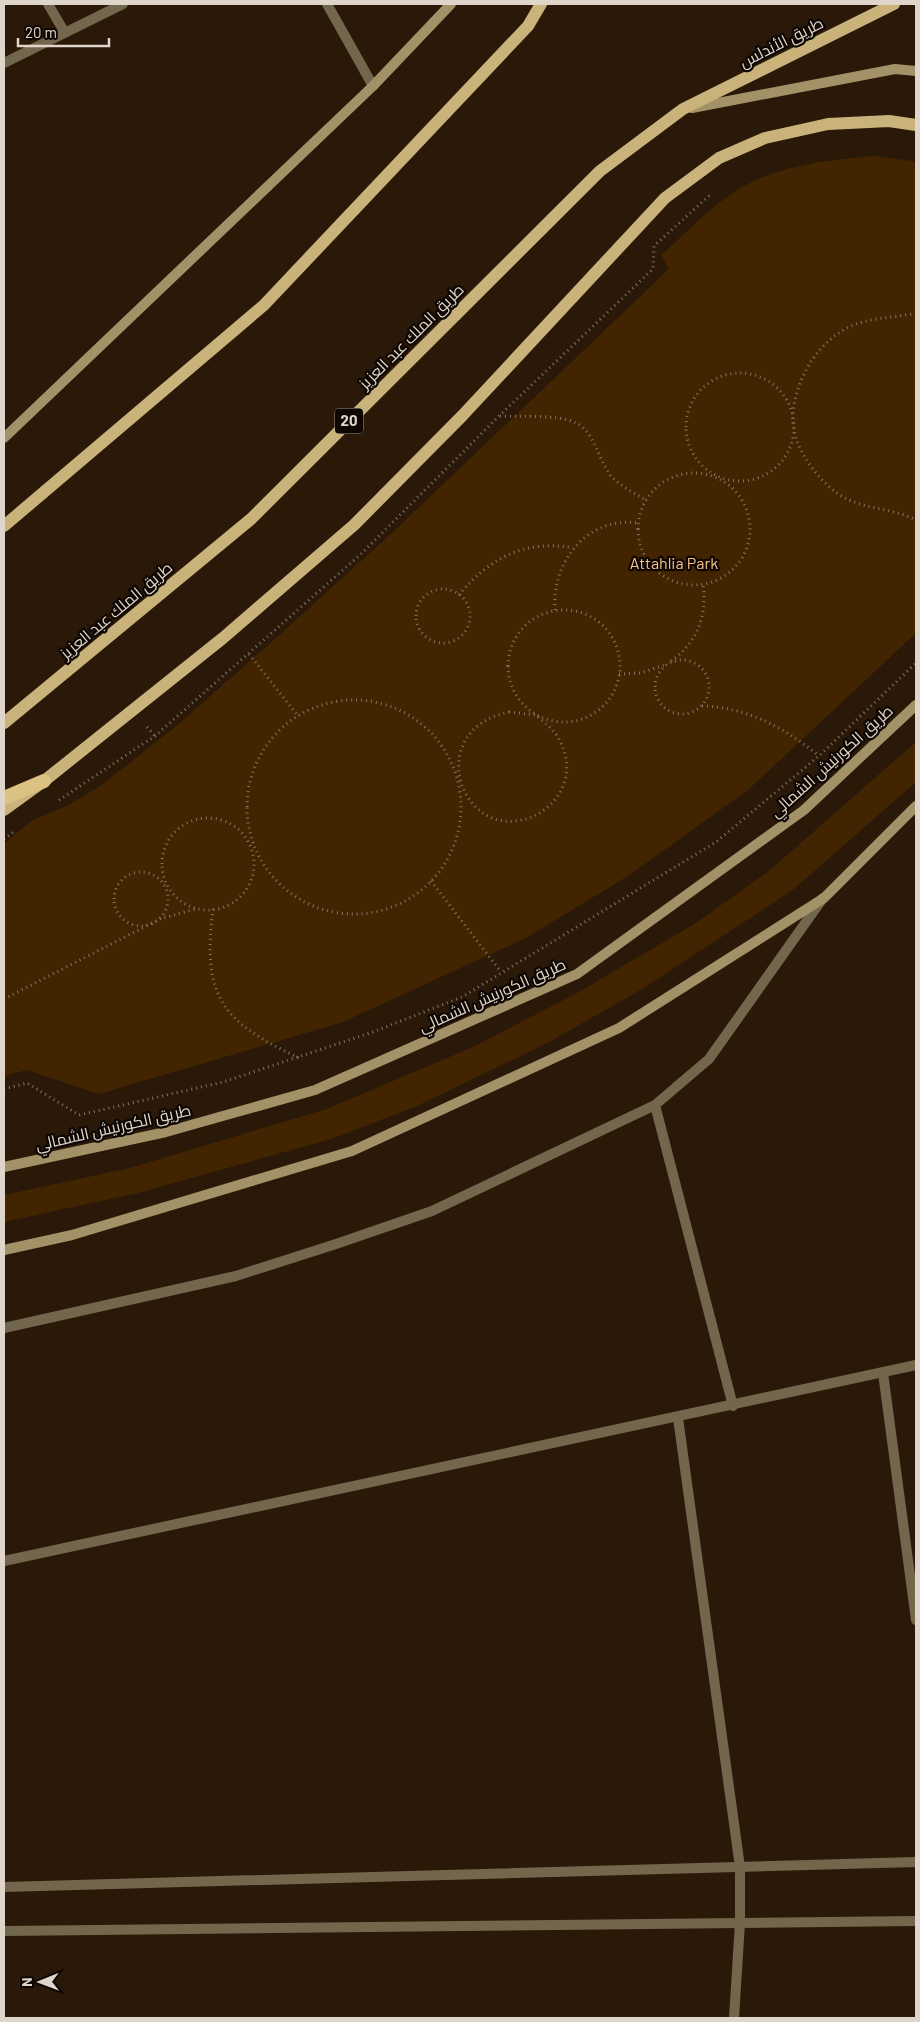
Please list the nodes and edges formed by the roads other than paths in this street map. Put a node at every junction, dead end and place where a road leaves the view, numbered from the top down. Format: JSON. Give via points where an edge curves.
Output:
{"nodes":[{"id":1,"x":48,"y":4,"type":"edge"},
{"id":2,"x":123,"y":4,"type":"edge"},
{"id":3,"x":327,"y":4,"type":"edge"},
{"id":4,"x":451,"y":4,"type":"edge"},
{"id":5,"x":542,"y":4,"type":"edge"},
{"id":6,"x":894,"y":4,"type":"edge"},
{"id":7,"x":64,"y":33,"type":"junction"},
{"id":8,"x":4,"y":62,"type":"edge"},
{"id":9,"x":916,"y":71,"type":"edge"},
{"id":10,"x":373,"y":86,"type":"junction"},
{"id":11,"x":683,"y":109,"type":"junction"},
{"id":12,"x":916,"y":125,"type":"edge"},
{"id":13,"x":4,"y":438,"type":"edge"},
{"id":14,"x":4,"y":526,"type":"edge"},
{"id":15,"x":916,"y":705,"type":"edge"},
{"id":16,"x":4,"y":724,"type":"edge"},
{"id":17,"x":44,"y":781,"type":"junction"},
{"id":18,"x":4,"y":798,"type":"edge"},
{"id":19,"x":916,"y":806,"type":"edge"},
{"id":20,"x":4,"y":810,"type":"edge"},
{"id":21,"x":824,"y":898,"type":"junction"},
{"id":22,"x":655,"y":1105,"type":"junction"},
{"id":23,"x":4,"y":1167,"type":"edge"},
{"id":24,"x":4,"y":1250,"type":"edge"},
{"id":25,"x":4,"y":1328,"type":"edge"},
{"id":26,"x":916,"y":1366,"type":"edge"},
{"id":27,"x":883,"y":1373,"type":"junction"},
{"id":28,"x":733,"y":1406,"type":"junction"},
{"id":29,"x":678,"y":1418,"type":"junction"},
{"id":30,"x":4,"y":1561,"type":"edge"},
{"id":31,"x":916,"y":1620,"type":"edge"},
{"id":32,"x":916,"y":1862,"type":"edge"},
{"id":33,"x":740,"y":1867,"type":"junction"},
{"id":34,"x":4,"y":1888,"type":"edge"},
{"id":35,"x":916,"y":1920,"type":"edge"},
{"id":36,"x":740,"y":1922,"type":"junction"},
{"id":37,"x":4,"y":1931,"type":"edge"},
{"id":38,"x":734,"y":2018,"type":"edge"}],
"edges":[{"from":1,"to":7,"type":"street"},
{"from":2,"to":7,"type":"street"},
{"from":3,"to":10,"type":"street"},
{"from":4,"to":10,"type":"main road"},
{"from":5,"to":14,"type":"main road","via":[[528,26],[264,305]]},
{"from":6,"to":11,"type":"main road","name":"طريق الأندلس"},
{"from":7,"to":8,"type":"street"},
{"from":9,"to":11,"type":"main road","via":[[895,69]]},
{"from":10,"to":13,"type":"main road"},
{"from":11,"to":16,"type":"main road","name":"طريق الملك عبد العزيز","number":"20","via":[[600,171],[251,519]]},
{"from":12,"to":17,"type":"main road","via":[[890,121],[828,124],[765,138],[719,158],[665,198],[462,416],[354,525],[223,638]]},
{"from":15,"to":23,"type":"main road","name":"طريق الكورنيش الشمالي","via":[[804,810],[577,974],[315,1090],[166,1132]]},
{"from":17,"to":18,"type":"highway"},
{"from":17,"to":20,"type":"main road"},
{"from":19,"to":21,"type":"main road"},
{"from":21,"to":22,"type":"street","via":[[708,1059]]},
{"from":21,"to":24,"type":"main road","via":[[619,1028],[352,1151],[72,1235]]},
{"from":22,"to":25,"type":"street","via":[[432,1211],[336,1244],[236,1276]]},
{"from":22,"to":28,"type":"street"},
{"from":26,"to":27,"type":"street"},
{"from":27,"to":28,"type":"street"},
{"from":27,"to":31,"type":"street"},
{"from":28,"to":29,"type":"street"},
{"from":29,"to":30,"type":"street"},
{"from":29,"to":33,"type":"street"},
{"from":32,"to":33,"type":"street"},
{"from":33,"to":34,"type":"street"},
{"from":33,"to":36,"type":"street"},
{"from":35,"to":36,"type":"street"},
{"from":36,"to":37,"type":"street"},
{"from":36,"to":38,"type":"street"}]}
